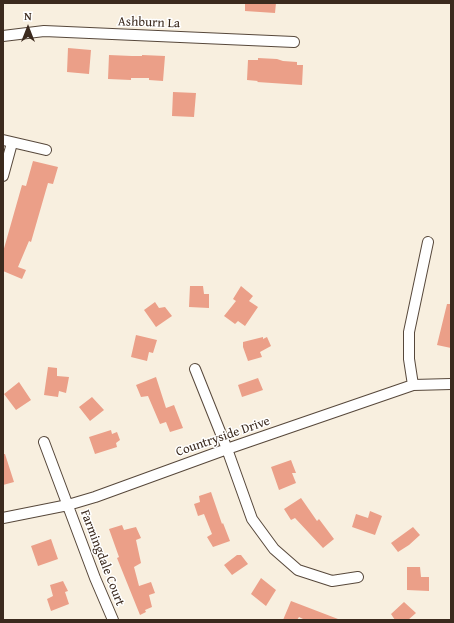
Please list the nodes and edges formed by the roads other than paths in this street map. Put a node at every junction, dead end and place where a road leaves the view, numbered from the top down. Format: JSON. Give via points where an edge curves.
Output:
{"nodes":[{"id":1,"x":3,"y":36,"type":"edge"},
{"id":2,"x":294,"y":42,"type":"dead end"},
{"id":3,"x":7,"y":141,"type":"edge"},
{"id":4,"x":46,"y":150,"type":"dead end"},
{"id":5,"x":3,"y":176,"type":"edge"},
{"id":6,"x":428,"y":242,"type":"dead end"},
{"id":7,"x":195,"y":369,"type":"dead end"},
{"id":8,"x":451,"y":384,"type":"edge"},
{"id":9,"x":413,"y":385,"type":"junction"},
{"id":10,"x":44,"y":442,"type":"dead end"},
{"id":11,"x":227,"y":449,"type":"junction"},
{"id":12,"x":68,"y":505,"type":"junction"},
{"id":13,"x":3,"y":518,"type":"edge"},
{"id":14,"x":358,"y":577,"type":"dead end"},
{"id":15,"x":113,"y":620,"type":"edge"}],
"edges":[{"from":1,"to":2,"type":"street","name":"Ashburn La","via":[[44,32]]},
{"from":3,"to":4,"type":"street"},
{"from":3,"to":5,"type":"street"},
{"from":6,"to":9,"type":"street","via":[[409,332],[409,359]]},
{"from":7,"to":11,"type":"street"},
{"from":8,"to":9,"type":"street","name":"Countryside Drive"},
{"from":9,"to":11,"type":"street","name":"Countryside Drive"},
{"from":10,"to":12,"type":"street","name":"Farmingdale Court"},
{"from":11,"to":12,"type":"street","name":"Countryside Drive"},
{"from":11,"to":14,"type":"street","via":[[252,519],[274,549],[298,570],[332,581]]},
{"from":12,"to":13,"type":"street","name":"Countryside Drive"},
{"from":12,"to":15,"type":"street","name":"Farmingdale Court","via":[[94,578]]}]}
